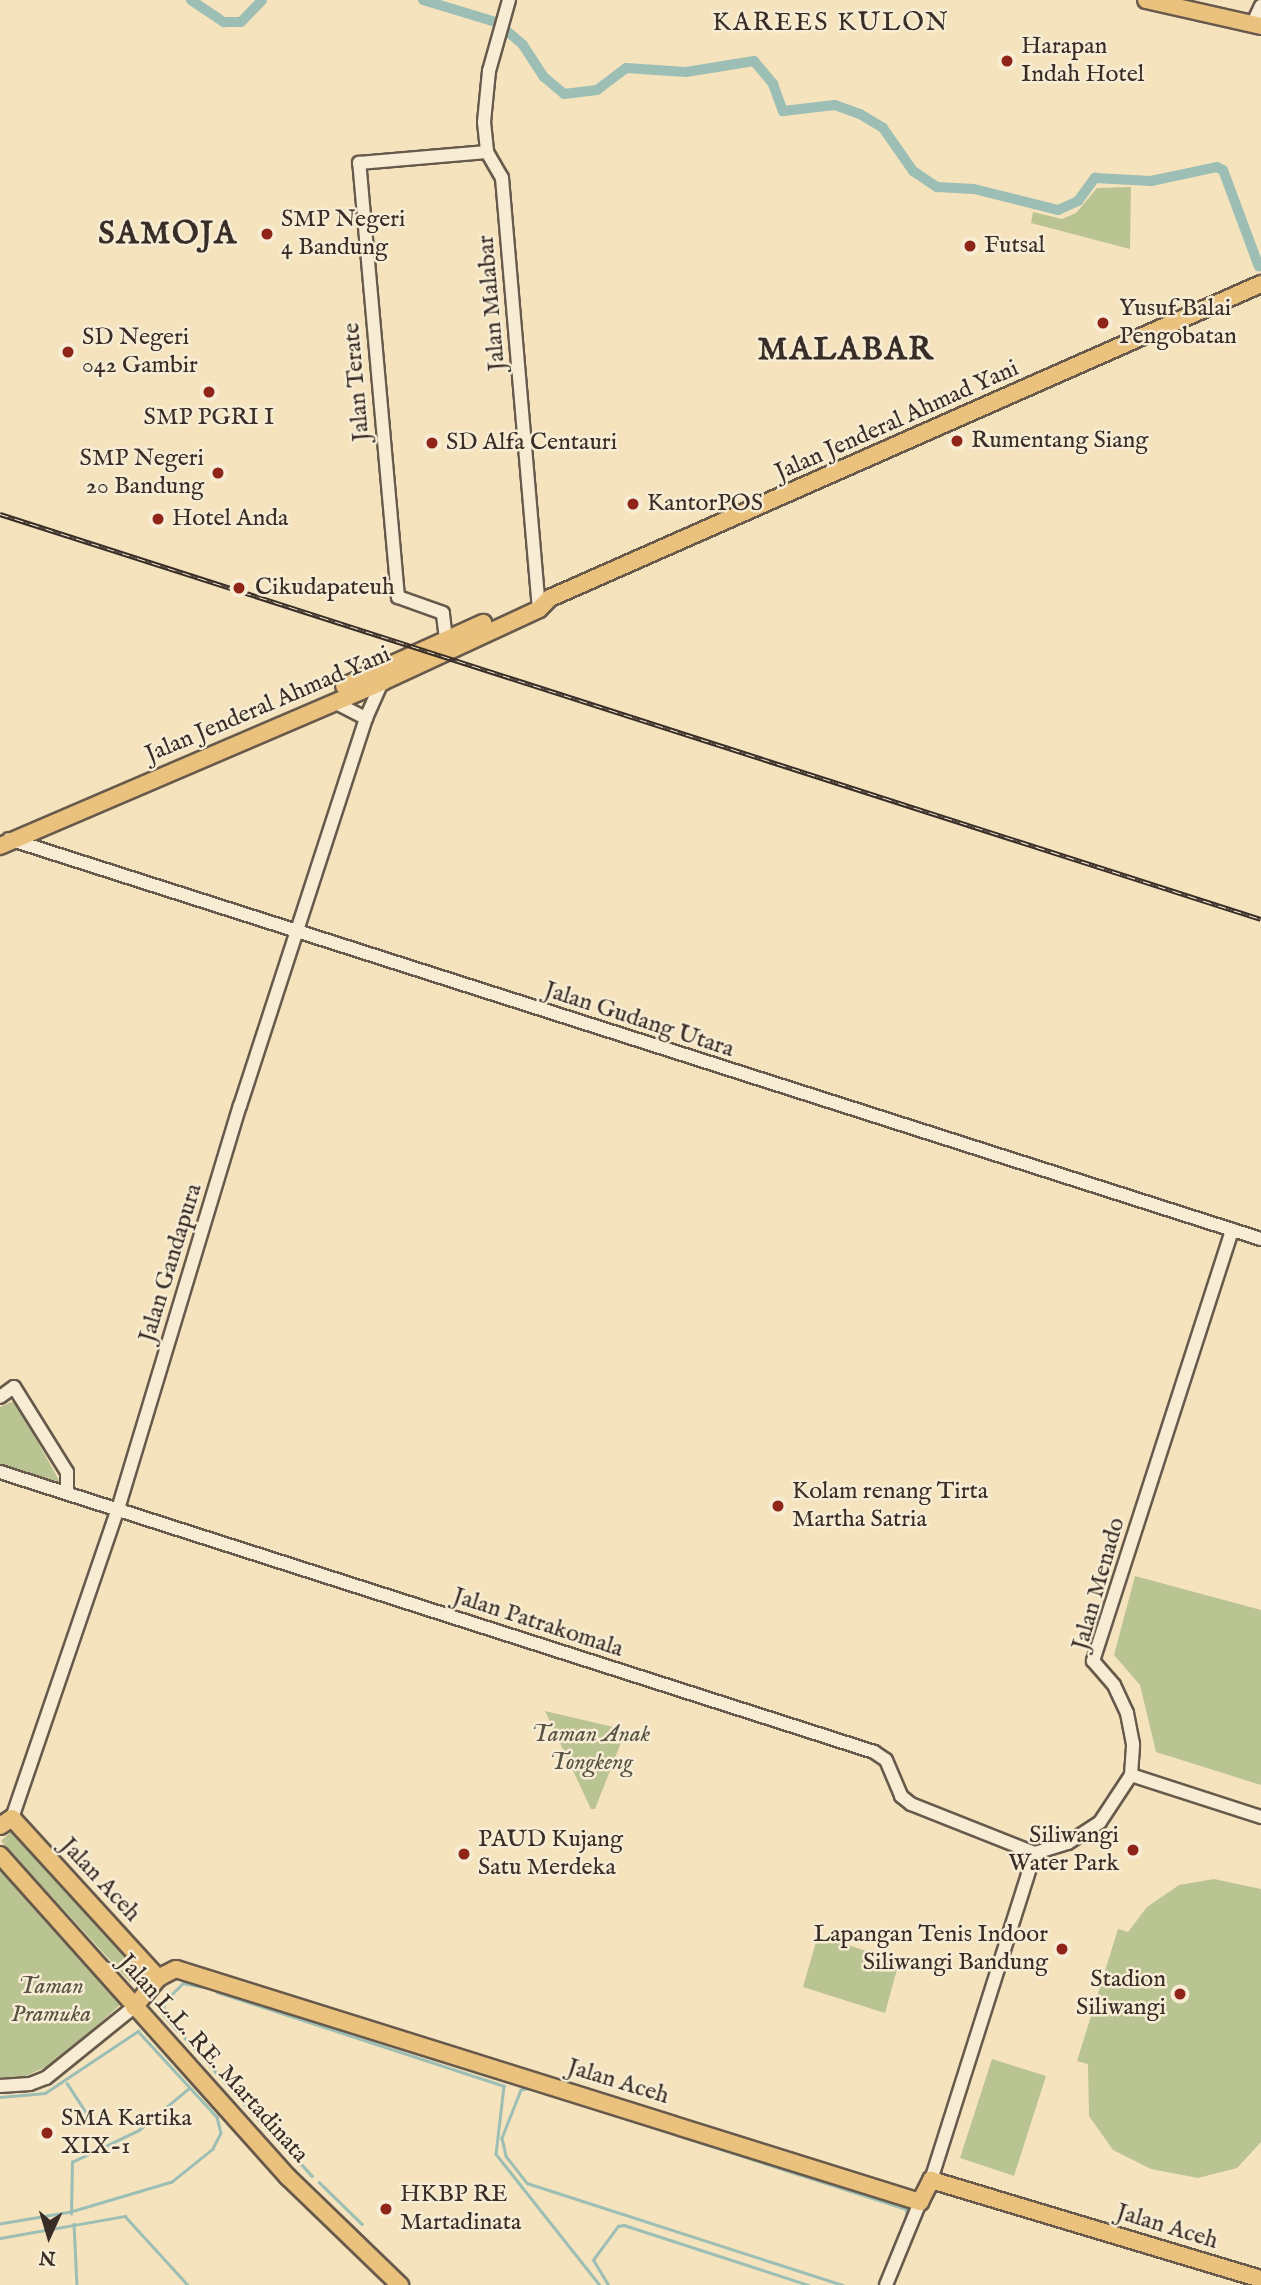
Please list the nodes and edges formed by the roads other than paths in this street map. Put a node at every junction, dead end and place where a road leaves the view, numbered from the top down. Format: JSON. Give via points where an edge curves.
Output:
{"nodes":[{"id":1,"x":509,"y":0,"type":"edge"},
{"id":2,"x":1146,"y":0,"type":"edge"},
{"id":3,"x":1261,"y":6,"type":"edge"},
{"id":4,"x":1257,"y":26,"type":"edge"},
{"id":5,"x":487,"y":152,"type":"junction"},
{"id":6,"x":1261,"y":284,"type":"edge"},
{"id":7,"x":542,"y":602,"type":"junction"},
{"id":8,"x":446,"y":639,"type":"junction"},
{"id":9,"x":382,"y":682,"type":"junction"},
{"id":10,"x":334,"y":702,"type":"junction"},
{"id":11,"x":366,"y":718,"type":"junction"},
{"id":12,"x":137,"y":782,"type":"junction"},
{"id":13,"x":5,"y":841,"type":"edge"},
{"id":14,"x":298,"y":933,"type":"junction"},
{"id":15,"x":1232,"y":1230,"type":"junction"},
{"id":16,"x":1261,"y":1239,"type":"edge"},
{"id":17,"x":0,"y":1396,"type":"edge"},
{"id":18,"x":0,"y":1472,"type":"edge"},
{"id":19,"x":67,"y":1491,"type":"junction"},
{"id":20,"x":118,"y":1509,"type":"junction"},
{"id":21,"x":1131,"y":1775,"type":"junction"},
{"id":22,"x":1261,"y":1817,"type":"edge"},
{"id":23,"x":6,"y":1822,"type":"edge"},
{"id":24,"x":1035,"y":1853,"type":"junction"},
{"id":25,"x":0,"y":1856,"type":"edge"},
{"id":26,"x":158,"y":1978,"type":"junction"},
{"id":27,"x":134,"y":2007,"type":"junction"},
{"id":28,"x":0,"y":2086,"type":"edge"},
{"id":29,"x":931,"y":2180,"type":"junction"},
{"id":30,"x":920,"y":2202,"type":"junction"},
{"id":31,"x":1261,"y":2279,"type":"edge"},
{"id":32,"x":400,"y":2285,"type":"edge"},
{"id":33,"x":887,"y":2285,"type":"edge"}],
"edges":[{"from":1,"to":5,"type":"street","name":"Jalan Malabar","via":[[485,89]]},
{"from":2,"to":4,"type":"main road"},
{"from":3,"to":4,"type":"street"},
{"from":5,"to":7,"type":"street","name":"Jalan Malabar","via":[[502,178]]},
{"from":5,"to":8,"type":"street","name":"Jalan Terate","via":[[359,163],[398,597],[443,613],[448,622]]},
{"from":6,"to":7,"type":"main road","name":"Jalan Jenderal Ahmad Yani"},
{"from":7,"to":8,"type":"main road","name":"Jalan Jenderal Ahmad Yani"},
{"from":7,"to":9,"type":"main road","name":"Jalan Jenderal Ahmad Yani"},
{"from":8,"to":12,"type":"main road","name":"Jalan Jenderal Ahmad Yani"},
{"from":9,"to":10,"type":"main road","name":"Jalan Jenderal Ahmad Yani"},
{"from":9,"to":11,"type":"street","name":"Jalan Gandapura"},
{"from":10,"to":11,"type":"street"},
{"from":10,"to":12,"type":"main road","name":"Jalan Jenderal Ahmad Yani"},
{"from":11,"to":14,"type":"street","name":"Jalan Gandapura"},
{"from":12,"to":13,"type":"main road","name":"Jalan Jenderal Ahmad Yani"},
{"from":13,"to":14,"type":"street","name":"Jalan Gudang Utara"},
{"from":14,"to":15,"type":"street","name":"Jalan Gudang Utara"},
{"from":14,"to":20,"type":"street","name":"Jalan Gandapura"},
{"from":15,"to":16,"type":"street","name":"Jalan Gudang Utara"},
{"from":15,"to":21,"type":"street","name":"Jalan Menado","via":[[1093,1661],[1114,1685],[1127,1713],[1133,1744]]},
{"from":17,"to":19,"type":"street","via":[[14,1387],[67,1472]]},
{"from":18,"to":19,"type":"street","name":"Jalan Patrakomala"},
{"from":19,"to":20,"type":"street","name":"Jalan Patrakomala"},
{"from":20,"to":23,"type":"street","name":"Jalan Gandapura"},
{"from":20,"to":24,"type":"street","name":"Jalan Patrakomala","via":[[874,1752],[886,1760],[901,1796],[911,1804]]},
{"from":21,"to":22,"type":"street"},
{"from":21,"to":24,"type":"street","via":[[1100,1822],[1069,1843]]},
{"from":23,"to":26,"type":"main road","name":"Jalan Aceh"},
{"from":24,"to":29,"type":"street"},
{"from":25,"to":27,"type":"main road","name":"Jalan L.L. RE. Martadinata"},
{"from":26,"to":27,"type":"main road"},
{"from":26,"to":30,"type":"main road","name":"Jalan Aceh","via":[[172,1969],[181,1970]]},
{"from":27,"to":28,"type":"street","via":[[53,2073],[30,2084]]},
{"from":27,"to":32,"type":"main road","name":"Jalan L.L. RE. Martadinata","via":[[298,2187]]},
{"from":29,"to":30,"type":"main road"},
{"from":29,"to":31,"type":"main road","name":"Jalan Aceh"},
{"from":30,"to":33,"type":"street"}]}
